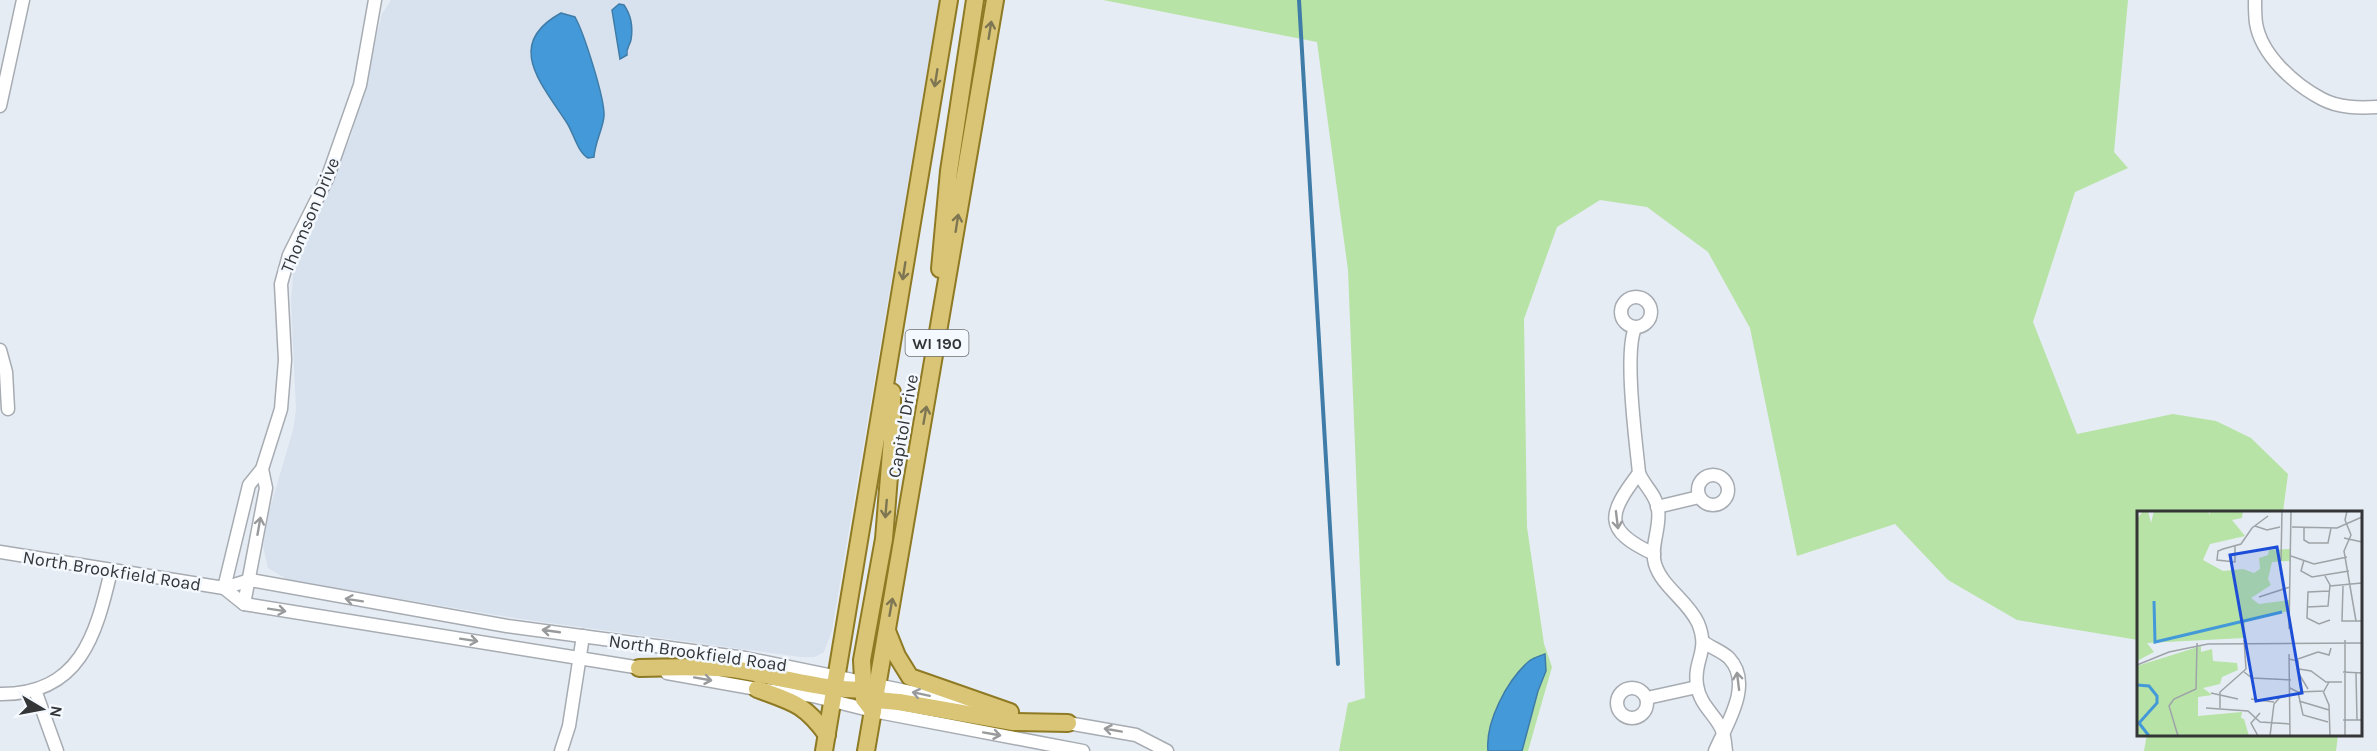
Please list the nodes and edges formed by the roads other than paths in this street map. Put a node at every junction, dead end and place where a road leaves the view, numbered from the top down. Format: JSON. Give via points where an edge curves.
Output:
{"nodes":[{"id":1,"x":23,"y":0,"type":"edge"},
{"id":2,"x":375,"y":0,"type":"edge"},
{"id":3,"x":949,"y":0,"type":"edge"},
{"id":4,"x":975,"y":0,"type":"edge"},
{"id":5,"x":995,"y":0,"type":"edge"},
{"id":6,"x":2255,"y":0,"type":"edge"},
{"id":7,"x":0,"y":106,"type":"edge"},
{"id":8,"x":2377,"y":107,"type":"edge"},
{"id":9,"x":1635,"y":328,"type":"dead end"},
{"id":10,"x":892,"y":346,"type":"junction"},
{"id":11,"x":0,"y":350,"type":"edge"},
{"id":12,"x":934,"y":363,"type":"junction"},
{"id":13,"x":8,"y":409,"type":"dead end"},
{"id":14,"x":262,"y":469,"type":"junction"},
{"id":15,"x":1640,"y":473,"type":"junction"},
{"id":16,"x":1699,"y":497,"type":"dead end"},
{"id":17,"x":1657,"y":507,"type":"junction"},
{"id":18,"x":0,"y":552,"type":"edge"},
{"id":19,"x":1654,"y":554,"type":"junction"},
{"id":20,"x":111,"y":571,"type":"junction"},
{"id":21,"x":250,"y":580,"type":"junction"},
{"id":22,"x":224,"y":588,"type":"junction"},
{"id":23,"x":244,"y":604,"type":"junction"},
{"id":24,"x":886,"y":631,"type":"junction"},
{"id":25,"x":583,"y":636,"type":"junction"},
{"id":26,"x":1705,"y":643,"type":"junction"},
{"id":27,"x":581,"y":657,"type":"junction"},
{"id":28,"x":639,"y":668,"type":"junction"},
{"id":29,"x":835,"y":687,"type":"junction"},
{"id":30,"x":1697,"y":687,"type":"junction"},
{"id":31,"x":757,"y":689,"type":"junction"},
{"id":32,"x":35,"y":690,"type":"junction"},
{"id":33,"x":0,"y":694,"type":"edge"},
{"id":34,"x":869,"y":694,"type":"junction"},
{"id":35,"x":1647,"y":698,"type":"dead end"},
{"id":36,"x":1010,"y":712,"type":"junction"},
{"id":37,"x":1068,"y":723,"type":"junction"},
{"id":38,"x":1723,"y":731,"type":"junction"},
{"id":39,"x":826,"y":743,"type":"edge"},
{"id":40,"x":57,"y":751,"type":"edge"},
{"id":41,"x":561,"y":751,"type":"edge"},
{"id":42,"x":866,"y":751,"type":"edge"},
{"id":43,"x":1083,"y":751,"type":"edge"},
{"id":44,"x":1167,"y":751,"type":"edge"},
{"id":45,"x":1716,"y":751,"type":"edge"},
{"id":46,"x":1726,"y":751,"type":"edge"}],
"edges":[{"from":1,"to":7,"type":"street"},
{"from":2,"to":14,"type":"street","name":"Thomson Drive","via":[[360,85],[327,179],[289,255],[281,284],[285,360],[281,409]]},
{"from":3,"to":10,"type":"main road","name":"Capitol Drive","number":"WI 190","one_way":true},
{"from":4,"to":12,"type":"main road","via":[[949,171]]},
{"from":12,"to":5,"type":"main road","name":"Capitol Drive","number":"WI 190","one_way":true},
{"from":6,"to":8,"type":"street","via":[[2256,25],[2266,48],[2301,86],[2324,100],[2356,109]]},
{"from":9,"to":15,"type":"street","via":[[1633,411]]},
{"from":10,"to":29,"type":"main road","name":"Capitol Drive","number":"WI 190"},
{"from":10,"to":34,"type":"main road","one_way":true,"via":[[892,439],[885,528],[862,660]]},
{"from":11,"to":13,"type":"street"},
{"from":24,"to":12,"type":"main road","name":"Capitol Drive","number":"WI 190","one_way":true},
{"from":21,"to":14,"type":"street","name":"Thomson Drive","one_way":true,"via":[[266,488]]},
{"from":14,"to":22,"type":"street","name":"Thomson Drive","via":[[249,485]]},
{"from":15,"to":17,"type":"street"},
{"from":15,"to":19,"type":"street","one_way":true,"via":[[1618,501],[1616,524],[1621,534]]},
{"from":16,"to":17,"type":"street"},
{"from":17,"to":19,"type":"street"},
{"from":18,"to":20,"type":"street","name":"North Brookfield Road"},
{"from":19,"to":26,"type":"street","via":[[1659,572],[1697,621]]},
{"from":20,"to":22,"type":"street","name":"North Brookfield Road"},
{"from":20,"to":32,"type":"street","via":[[93,639],[76,663]]},
{"from":21,"to":22,"type":"street","name":"North Brookfield Road"},
{"from":21,"to":23,"type":"street","name":"Thomson Drive"},
{"from":25,"to":21,"type":"street","name":"North Brookfield Road","one_way":true},
{"from":22,"to":23,"type":"street","name":"North Brookfield Road"},
{"from":23,"to":27,"type":"street","name":"North Brookfield Road","one_way":true},
{"from":24,"to":34,"type":"main road","name":"Capitol Drive","number":"WI 190"},
{"from":24,"to":36,"type":"main road","via":[[910,676]]},
{"from":25,"to":27,"type":"street"},
{"from":25,"to":29,"type":"street","name":"North Brookfield Road","via":[[745,658]]},
{"from":26,"to":30,"type":"street"},
{"from":38,"to":26,"type":"street","one_way":true,"via":[[1739,692],[1737,671],[1728,658]]},
{"from":27,"to":28,"type":"street","name":"North Brookfield Road"},
{"from":27,"to":41,"type":"street"},
{"from":28,"to":29,"type":"main road","via":[[734,669]]},
{"from":28,"to":31,"type":"street","name":"North Brookfield Road","one_way":true},
{"from":29,"to":31,"type":"street","name":"North Brookfield Road"},
{"from":29,"to":34,"type":"main road"},
{"from":29,"to":34,"type":"street","name":"North Brookfield Road"},
{"from":29,"to":39,"type":"main road","name":"Capitol Drive","number":"WI 190"},
{"from":30,"to":35,"type":"street"},
{"from":30,"to":38,"type":"street","via":[[1708,712]]},
{"from":31,"to":39,"type":"main road","via":[[809,712]]},
{"from":32,"to":33,"type":"street"},
{"from":32,"to":40,"type":"street"},
{"from":36,"to":34,"type":"street","name":"North Brookfield Road","one_way":true},
{"from":34,"to":37,"type":"main road","via":[[1013,722]]},
{"from":34,"to":42,"type":"main road","name":"Capitol Drive","number":"WI 190"},
{"from":34,"to":43,"type":"street","name":"North Brookfield Road","one_way":true},
{"from":36,"to":37,"type":"street","name":"North Brookfield Road"},
{"from":44,"to":37,"type":"street","name":"North Brookfield Road","one_way":true,"via":[[1136,735]]},
{"from":38,"to":45,"type":"street"},
{"from":38,"to":46,"type":"street"}]}
